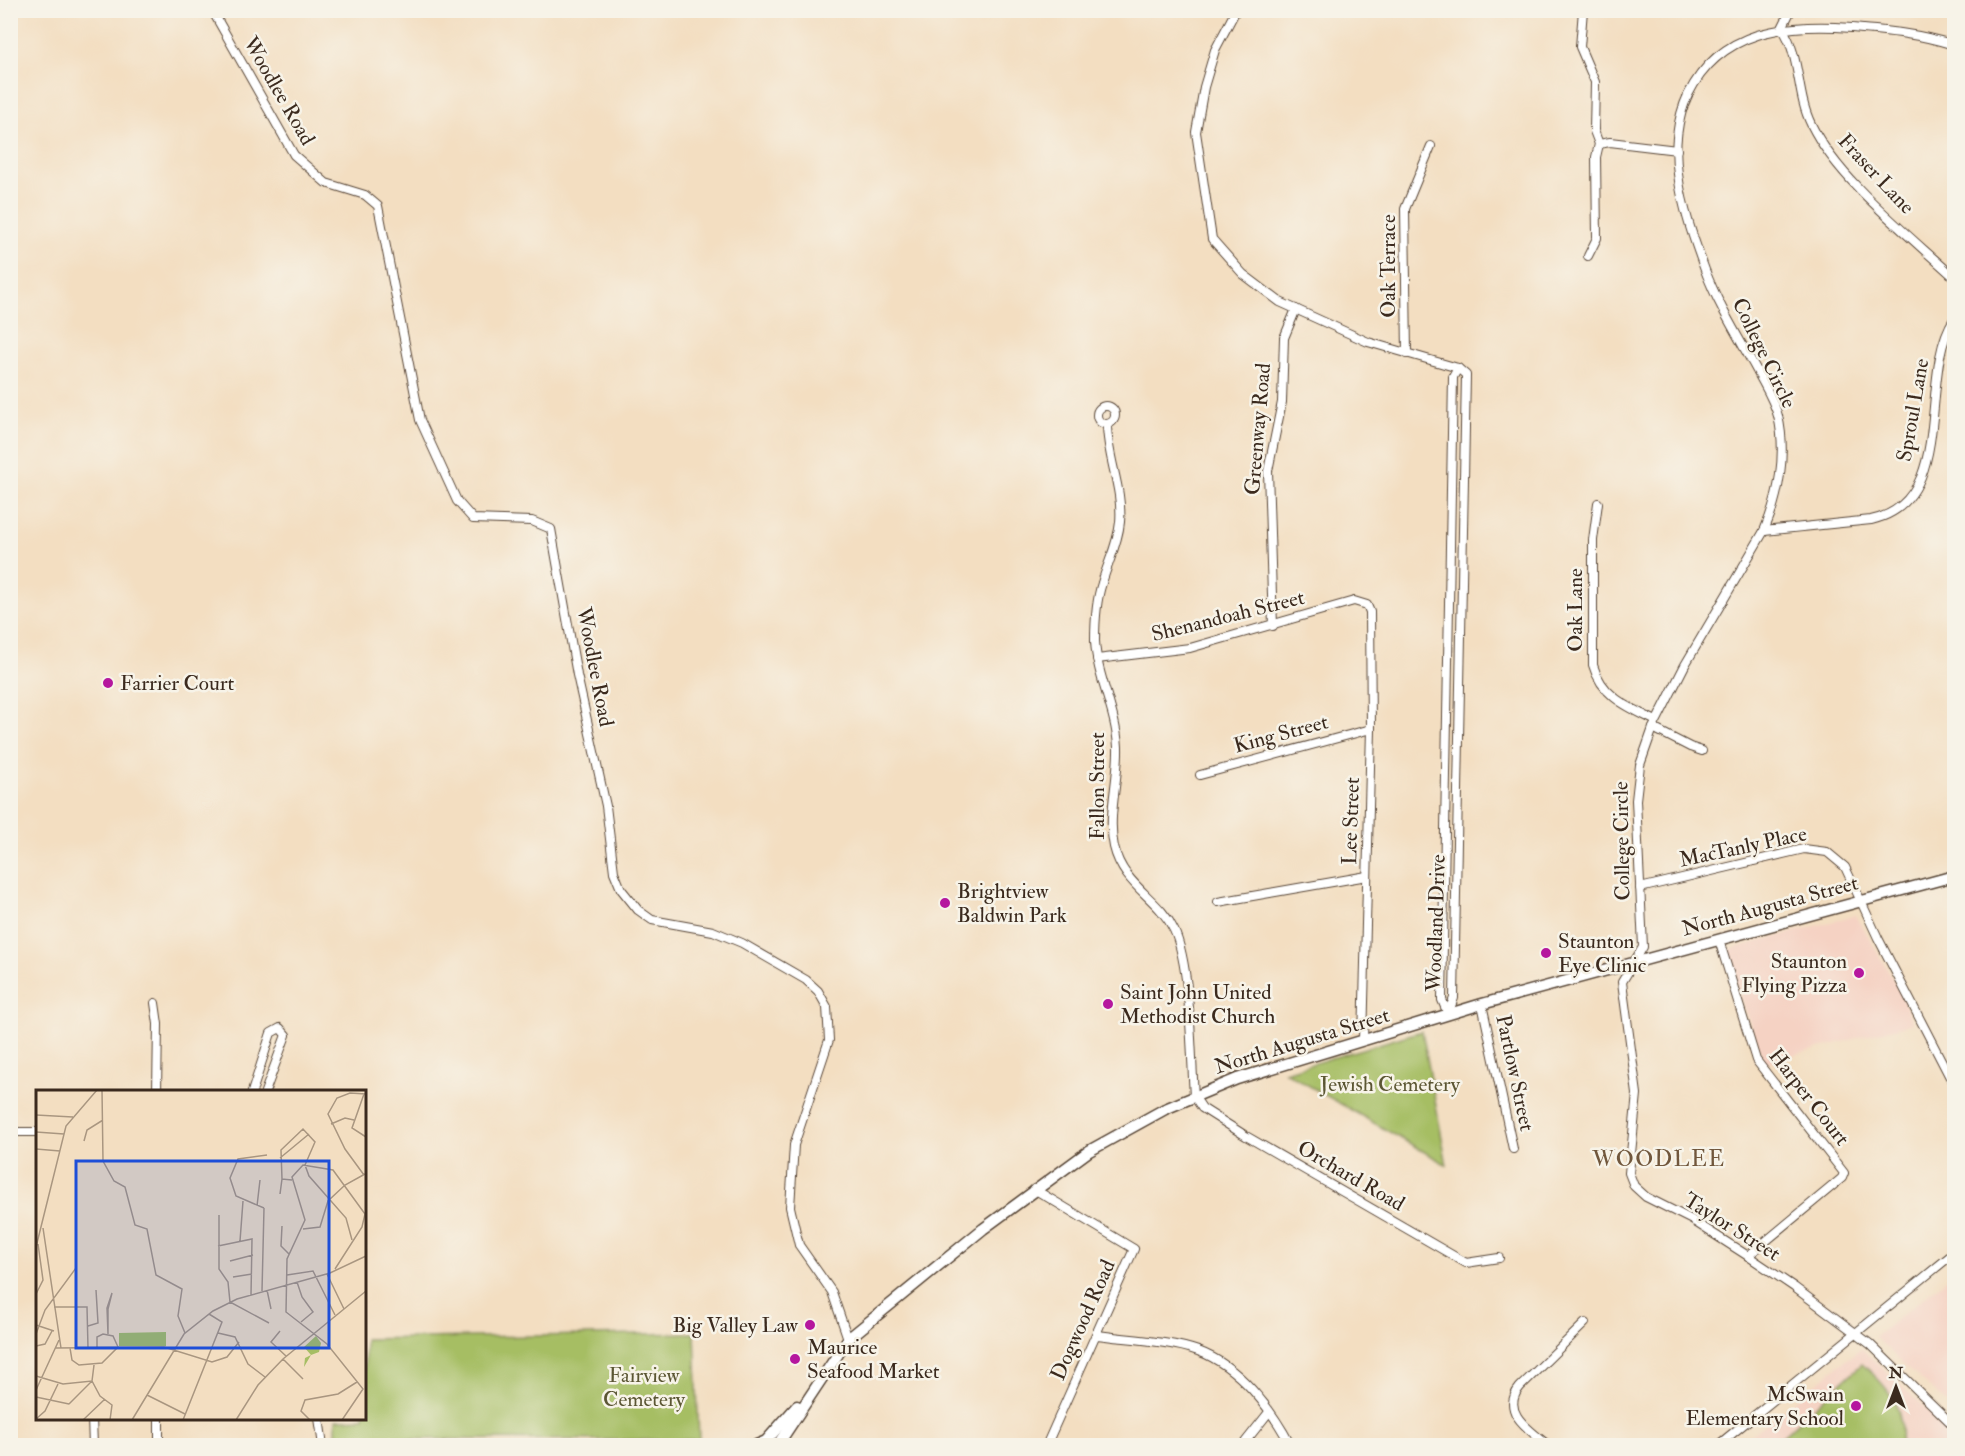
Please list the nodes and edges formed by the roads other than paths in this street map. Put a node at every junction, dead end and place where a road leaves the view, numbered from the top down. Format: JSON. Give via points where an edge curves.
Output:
{"nodes":[{"id":1,"x":212,"y":10,"type":"edge"},
{"id":2,"x":1236,"y":10,"type":"edge"},
{"id":3,"x":1583,"y":10,"type":"edge"},
{"id":4,"x":1791,"y":10,"type":"edge"},
{"id":5,"x":1782,"y":28,"type":"junction"},
{"id":6,"x":1954,"y":45,"type":"edge"},
{"id":7,"x":1599,"y":144,"type":"junction"},
{"id":8,"x":1431,"y":146,"type":"dead end"},
{"id":9,"x":1677,"y":150,"type":"junction"},
{"id":10,"x":1588,"y":256,"type":"dead end"},
{"id":11,"x":1954,"y":277,"type":"edge"},
{"id":12,"x":1296,"y":309,"type":"junction"},
{"id":13,"x":1954,"y":319,"type":"edge"},
{"id":14,"x":1407,"y":354,"type":"junction"},
{"id":15,"x":1458,"y":368,"type":"junction"},
{"id":16,"x":1107,"y":424,"type":"dead end"},
{"id":17,"x":1598,"y":503,"type":"dead end"},
{"id":18,"x":1764,"y":531,"type":"junction"},
{"id":19,"x":1365,"y":604,"type":"joint"},
{"id":20,"x":1273,"y":626,"type":"junction"},
{"id":21,"x":1097,"y":659,"type":"junction"},
{"id":22,"x":1654,"y":724,"type":"junction"},
{"id":23,"x":1371,"y":729,"type":"junction"},
{"id":24,"x":1702,"y":751,"type":"dead end"},
{"id":25,"x":1200,"y":775,"type":"dead end"},
{"id":26,"x":1367,"y":876,"type":"junction"},
{"id":27,"x":1953,"y":880,"type":"edge"},
{"id":28,"x":1640,"y":888,"type":"junction"},
{"id":29,"x":1218,"y":902,"type":"dead end"},
{"id":30,"x":1861,"y":902,"type":"junction"},
{"id":31,"x":1719,"y":940,"type":"junction"},
{"id":32,"x":1633,"y":964,"type":"junction"},
{"id":33,"x":155,"y":1003,"type":"dead end"},
{"id":34,"x":1482,"y":1004,"type":"junction"},
{"id":35,"x":1448,"y":1014,"type":"junction"},
{"id":36,"x":1363,"y":1041,"type":"junction"},
{"id":37,"x":1954,"y":1085,"type":"edge"},
{"id":38,"x":157,"y":1090,"type":"edge"},
{"id":39,"x":253,"y":1090,"type":"edge"},
{"id":40,"x":266,"y":1090,"type":"edge"},
{"id":41,"x":1194,"y":1096,"type":"junction"},
{"id":42,"x":10,"y":1132,"type":"edge"},
{"id":43,"x":36,"y":1132,"type":"edge"},
{"id":44,"x":1513,"y":1149,"type":"dead end"},
{"id":45,"x":1035,"y":1189,"type":"junction"},
{"id":46,"x":1954,"y":1253,"type":"edge"},
{"id":47,"x":1748,"y":1256,"type":"junction"},
{"id":48,"x":1499,"y":1258,"type":"dead end"},
{"id":49,"x":1585,"y":1323,"type":"dead end"},
{"id":50,"x":1854,"y":1334,"type":"junction"},
{"id":51,"x":1096,"y":1335,"type":"junction"},
{"id":52,"x":848,"y":1339,"type":"junction"},
{"id":53,"x":818,"y":1384,"type":"junction"},
{"id":54,"x":1269,"y":1412,"type":"junction"},
{"id":55,"x":92,"y":1420,"type":"edge"},
{"id":56,"x":159,"y":1420,"type":"edge"},
{"id":57,"x":320,"y":1420,"type":"edge"},
{"id":58,"x":1954,"y":1426,"type":"edge"},
{"id":59,"x":93,"y":1446,"type":"edge"},
{"id":60,"x":159,"y":1446,"type":"edge"},
{"id":61,"x":323,"y":1446,"type":"edge"},
{"id":62,"x":754,"y":1446,"type":"edge"},
{"id":63,"x":777,"y":1446,"type":"edge"},
{"id":64,"x":1046,"y":1446,"type":"edge"},
{"id":65,"x":1242,"y":1446,"type":"edge"},
{"id":66,"x":1291,"y":1446,"type":"edge"},
{"id":67,"x":1548,"y":1446,"type":"edge"},
{"id":68,"x":1717,"y":1446,"type":"edge"}],
"edges":[{"from":1,"to":52,"type":"street","name":"Woodlee Road","via":[[294,155],[326,183],[365,195],[378,206],[420,420],[457,501],[472,519],[532,521],[551,529],[606,806],[614,872],[621,889],[652,920],[713,931],[733,939],[806,980],[822,997],[829,1014],[829,1040],[794,1145],[790,1207],[800,1245],[832,1292]]},
{"from":2,"to":12,"type":"street","via":[[1215,50],[1196,132],[1212,239],[1251,281]]},
{"from":3,"to":7,"type":"street","via":[[1580,46],[1595,82],[1594,131]]},
{"from":4,"to":5,"type":"street"},
{"from":5,"to":6,"type":"street","name":"College Circle","via":[[1900,32]]},
{"from":5,"to":9,"type":"street","name":"College Circle","via":[[1740,42],[1705,66],[1681,111]]},
{"from":5,"to":11,"type":"street","name":"Fraser Lane","via":[[1791,42],[1807,115],[1824,144],[1868,197]]},
{"from":7,"to":9,"type":"street"},
{"from":7,"to":10,"type":"street","via":[[1597,238]]},
{"from":8,"to":14,"type":"street","name":"Oak Terrace","via":[[1405,209]]},
{"from":9,"to":18,"type":"street","name":"College Circle","via":[[1678,174],[1705,271],[1778,415],[1781,446],[1777,491]]},
{"from":12,"to":14,"type":"street","via":[[1368,342]]},
{"from":12,"to":20,"type":"street","name":"Greenway Road","via":[[1284,338],[1282,402],[1268,471]]},
{"from":13,"to":18,"type":"street","name":"Sproul Lane","via":[[1942,346],[1927,456],[1905,502],[1887,516],[1871,520]]},
{"from":14,"to":15,"type":"street"},
{"from":15,"to":35,"type":"street","name":"Woodland Drive","via":[[1453,377],[1444,771],[1442,1000]]},
{"from":15,"to":35,"type":"street","name":"Woodland Drive","via":[[1466,375],[1454,998]]},
{"from":16,"to":21,"type":"street","name":"Fallon Street","via":[[1121,516],[1097,604]]},
{"from":17,"to":22,"type":"street","name":"Oak Lane","via":[[1593,540],[1593,665],[1611,696]]},
{"from":18,"to":22,"type":"street","name":"College Circle"},
{"from":19,"to":20,"type":"street","name":"Shenandoah Street","via":[[1354,601]]},
{"from":19,"to":23,"type":"street","name":"Lee Street","via":[[1370,612]]},
{"from":20,"to":21,"type":"street","name":"Shenandoah Street","via":[[1181,650]]},
{"from":21,"to":41,"type":"street","name":"Fallon Street","via":[[1118,743],[1114,846],[1130,879],[1166,916],[1178,938],[1186,986]]},
{"from":22,"to":24,"type":"street","name":"Oak Lane"},
{"from":22,"to":28,"type":"street","name":"College Circle","via":[[1642,757],[1636,792]]},
{"from":23,"to":25,"type":"street","name":"King Street"},
{"from":23,"to":26,"type":"street","name":"Lee Street"},
{"from":26,"to":29,"type":"street"},
{"from":26,"to":36,"type":"street","name":"Lee Street"},
{"from":27,"to":30,"type":"main road","name":"North Augusta Street"},
{"from":28,"to":30,"type":"street","name":"MacTanly Place","via":[[1810,848],[1841,861]]},
{"from":28,"to":32,"type":"street","name":"College Circle","via":[[1643,947]]},
{"from":30,"to":31,"type":"main road","name":"North Augusta Street"},
{"from":30,"to":37,"type":"street","name":"MacTanly Place"},
{"from":31,"to":32,"type":"main road","name":"North Augusta Street"},
{"from":31,"to":47,"type":"street","name":"Harper Court","via":[[1750,1047],[1760,1068],[1844,1171],[1842,1178]]},
{"from":32,"to":34,"type":"main road","name":"North Augusta Street"},
{"from":32,"to":47,"type":"street","name":"Taylor Street","via":[[1623,982],[1636,1094],[1630,1179],[1646,1197],[1692,1220]]},
{"from":33,"to":38,"type":"street"},
{"from":34,"to":35,"type":"main road","name":"North Augusta Street"},
{"from":34,"to":44,"type":"street","name":"Partlow Street"},
{"from":35,"to":36,"type":"main road","name":"North Augusta Street"},
{"from":36,"to":41,"type":"main road","name":"North Augusta Street","via":[[1250,1074]]},
{"from":39,"to":40,"type":"street","via":[[266,1042],[270,1033],[280,1028],[286,1035]]},
{"from":41,"to":45,"type":"main road","name":"North Augusta Street","via":[[1109,1139]]},
{"from":41,"to":48,"type":"street","name":"Orchard Road","via":[[1202,1108],[1246,1136],[1466,1263]]},
{"from":42,"to":43,"type":"street"},
{"from":45,"to":51,"type":"street","name":"Dogwood Road","via":[[1134,1249]]},
{"from":45,"to":52,"type":"main road","name":"North Augusta Street"},
{"from":46,"to":50,"type":"street"},
{"from":47,"to":50,"type":"street","name":"Taylor Street"},
{"from":49,"to":67,"type":"street","via":[[1513,1397],[1518,1420]]},
{"from":50,"to":58,"type":"street","name":"Taylor Street","via":[[1888,1361]]},
{"from":50,"to":68,"type":"street"},
{"from":51,"to":54,"type":"street","via":[[1198,1351],[1234,1373]]},
{"from":51,"to":64,"type":"street","name":"Dogwood Road"},
{"from":52,"to":53,"type":"main road","name":"North Augusta Street"},
{"from":53,"to":62,"type":"main road","via":[[766,1441]]},
{"from":53,"to":63,"type":"main road","name":"North Augusta Street"},
{"from":54,"to":65,"type":"street"},
{"from":54,"to":66,"type":"street"},
{"from":55,"to":59,"type":"street"},
{"from":56,"to":60,"type":"street"},
{"from":57,"to":61,"type":"street"}]}
